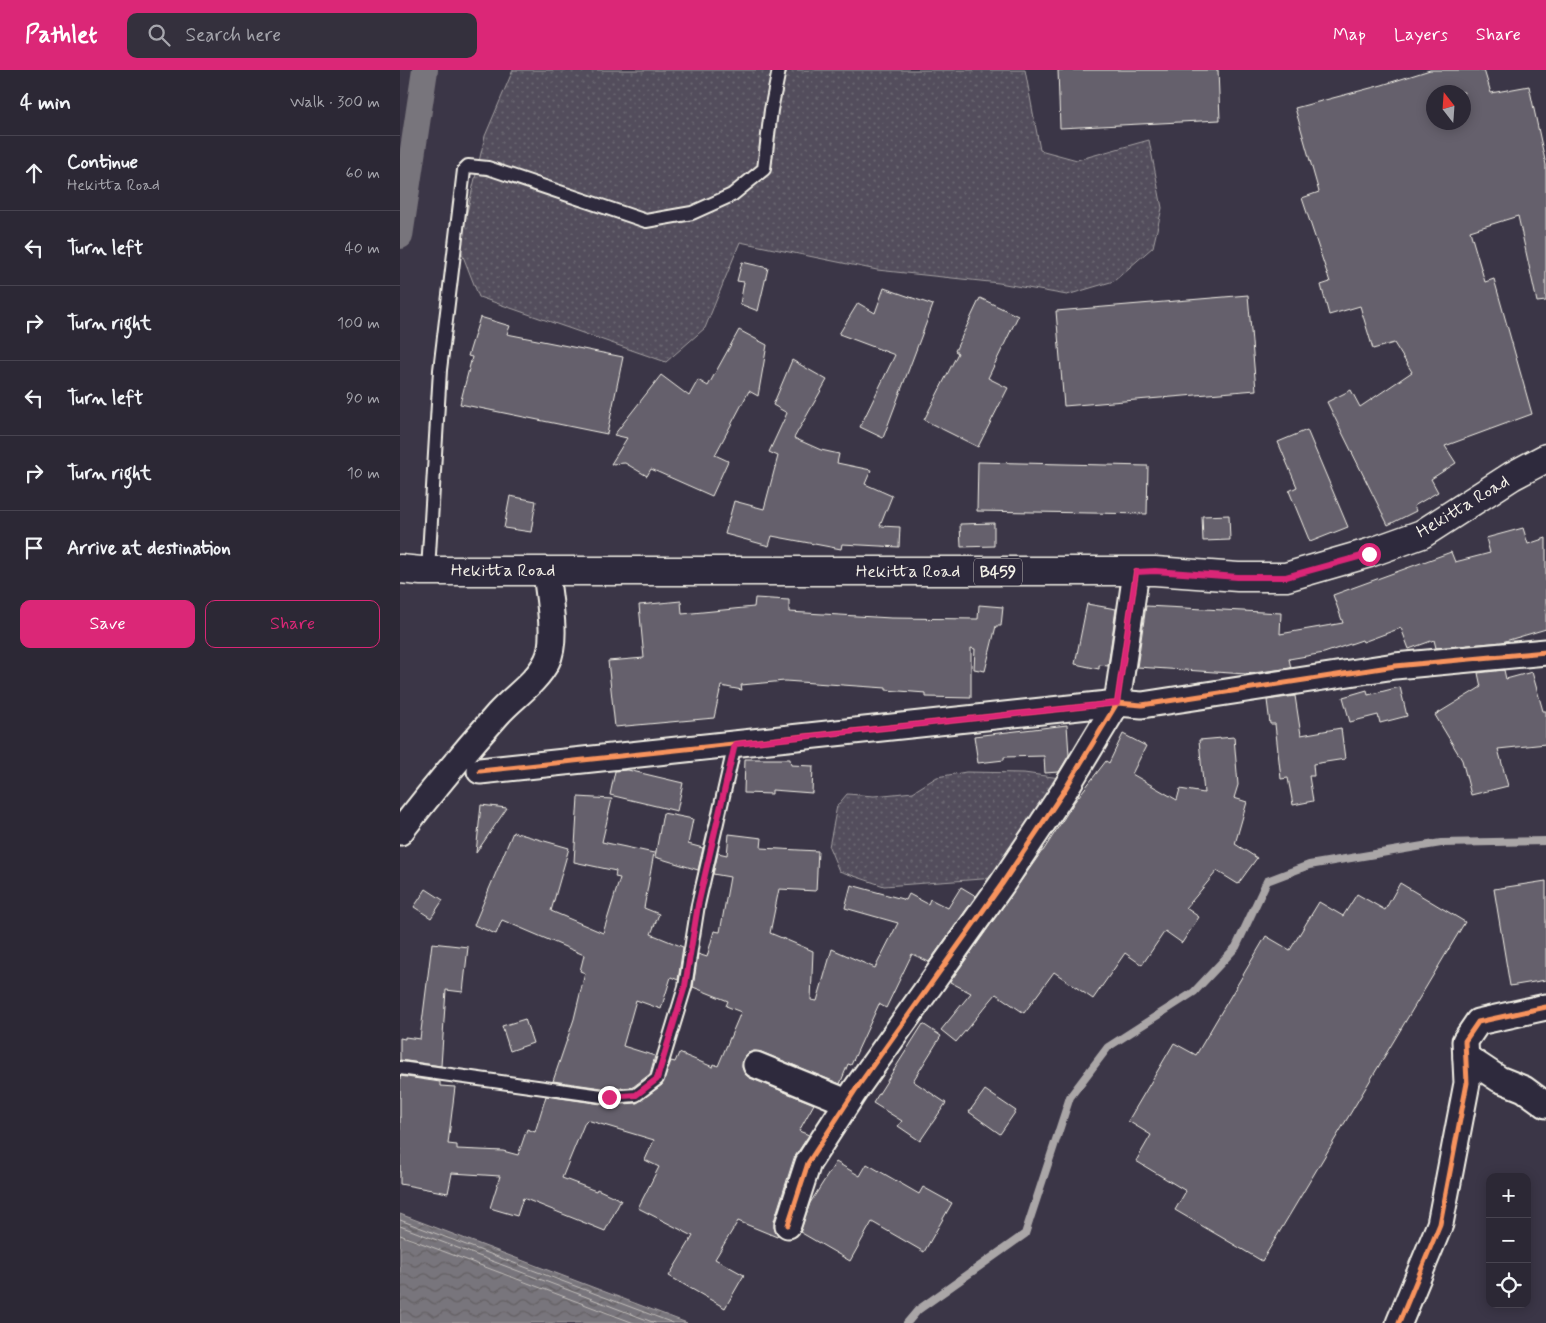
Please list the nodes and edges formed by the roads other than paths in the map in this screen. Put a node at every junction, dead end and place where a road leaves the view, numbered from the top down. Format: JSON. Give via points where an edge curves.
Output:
{"nodes":[{"id":1,"x":779,"y":70,"type":"edge"},
{"id":2,"x":1546,"y":458,"type":"edge"},
{"id":3,"x":416,"y":570,"type":"edge"},
{"id":4,"x":546,"y":571,"type":"junction"},
{"id":5,"x":1136,"y":572,"type":"junction"},
{"id":6,"x":1546,"y":652,"type":"edge"},
{"id":7,"x":1117,"y":703,"type":"junction"},
{"id":8,"x":735,"y":744,"type":"junction"},
{"id":9,"x":480,"y":771,"type":"dead end"},
{"id":10,"x":400,"y":832,"type":"edge"},
{"id":11,"x":1546,"y":1006,"type":"edge"},
{"id":12,"x":1466,"y":1057,"type":"junction"},
{"id":13,"x":756,"y":1064,"type":"dead end"},
{"id":14,"x":400,"y":1068,"type":"edge"},
{"id":15,"x":847,"y":1102,"type":"junction"},
{"id":16,"x":1546,"y":1105,"type":"edge"},
{"id":17,"x":788,"y":1224,"type":"dead end"},
{"id":18,"x":1399,"y":1323,"type":"edge"}],
"edges":[{"from":1,"to":3,"type":"lane","via":[[764,169],[732,195],[692,213],[646,221],[488,168],[468,166],[464,170]]},
{"from":2,"to":5,"type":"main road","name":"Hekitta Road","number":"B459","via":[[1422,534],[1369,554],[1286,577]]},
{"from":3,"to":4,"type":"main road","name":"Hekitta Road","number":"B459"},
{"from":4,"to":5,"type":"main road","name":"Hekitta Road","number":"B459"},
{"from":4,"to":10,"type":"street","via":[[553,640],[547,661],[527,686],[498,713]]},
{"from":5,"to":7,"type":"street"},
{"from":6,"to":7,"type":"street","via":[[1395,666],[1142,705]]},
{"from":7,"to":8,"type":"street"},
{"from":7,"to":15,"type":"street","via":[[1002,884]]},
{"from":8,"to":9,"type":"street"},
{"from":8,"to":14,"type":"lane","via":[[698,905],[685,986],[657,1079],[636,1095],[609,1097]]},
{"from":11,"to":12,"type":"street","via":[[1478,1022],[1464,1041]]},
{"from":12,"to":16,"type":"street"},
{"from":12,"to":18,"type":"street","via":[[1467,1082],[1440,1224]]},
{"from":13,"to":15,"type":"street"},
{"from":15,"to":17,"type":"street","via":[[808,1163]]}]}
